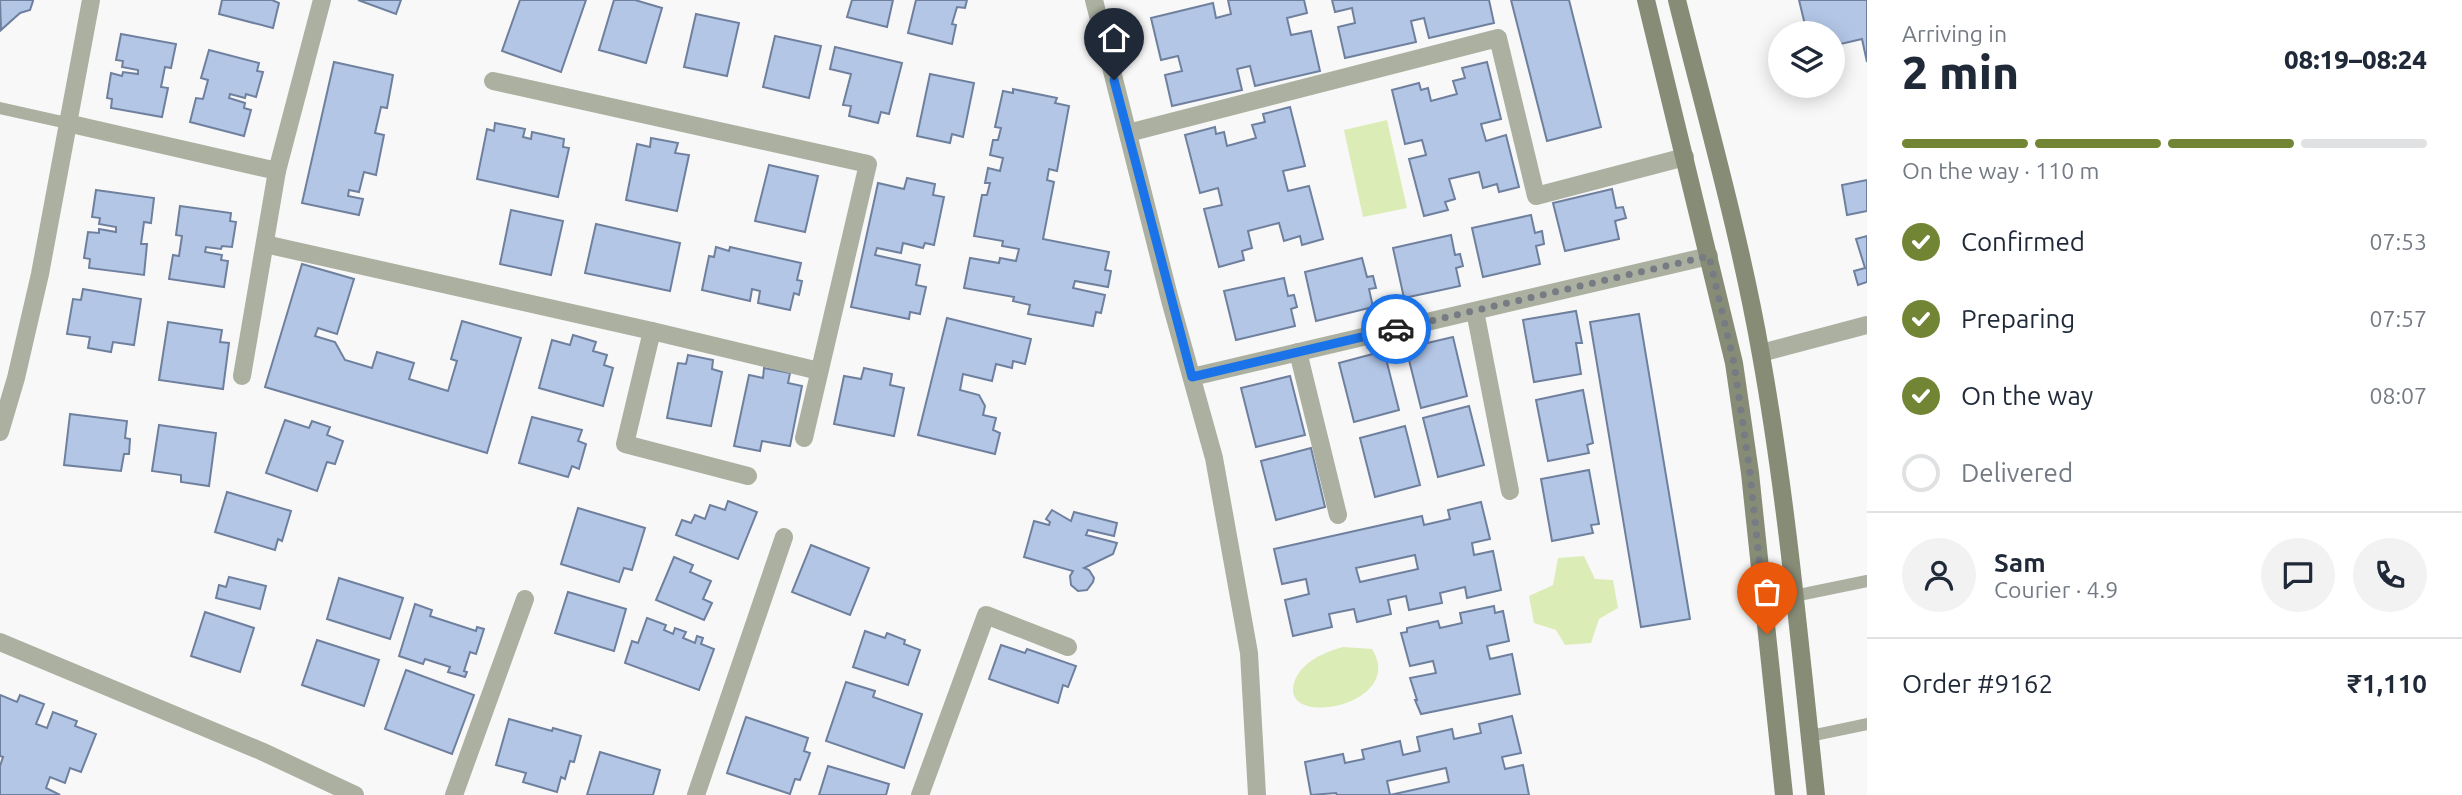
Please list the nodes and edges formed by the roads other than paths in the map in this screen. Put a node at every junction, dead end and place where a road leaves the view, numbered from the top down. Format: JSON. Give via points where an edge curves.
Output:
{"nodes":[{"id":1,"x":91,"y":0,"type":"edge"},
{"id":2,"x":322,"y":0,"type":"edge"},
{"id":3,"x":1094,"y":0,"type":"edge"},
{"id":4,"x":1646,"y":0,"type":"edge"},
{"id":5,"x":1676,"y":0,"type":"edge"},
{"id":6,"x":493,"y":81,"type":"dead end"},
{"id":7,"x":0,"y":108,"type":"edge"},
{"id":8,"x":67,"y":123,"type":"junction"},
{"id":9,"x":1128,"y":133,"type":"junction"},
{"id":10,"x":1685,"y":156,"type":"junction"},
{"id":11,"x":277,"y":171,"type":"junction"},
{"id":12,"x":265,"y":244,"type":"junction"},
{"id":13,"x":1709,"y":256,"type":"junction"},
{"id":14,"x":1475,"y":311,"type":"junction"},
{"id":15,"x":1867,"y":326,"type":"edge"},
{"id":16,"x":652,"y":331,"type":"junction"},
{"id":17,"x":1298,"y":352,"type":"junction"},
{"id":18,"x":1760,"y":353,"type":"junction"},
{"id":19,"x":819,"y":371,"type":"junction"},
{"id":20,"x":242,"y":376,"type":"dead end"},
{"id":21,"x":1192,"y":377,"type":"junction"},
{"id":22,"x":0,"y":432,"type":"edge"},
{"id":23,"x":804,"y":438,"type":"dead end"},
{"id":24,"x":748,"y":476,"type":"dead end"},
{"id":25,"x":1510,"y":491,"type":"dead end"},
{"id":26,"x":1338,"y":515,"type":"dead end"},
{"id":27,"x":784,"y":537,"type":"dead end"},
{"id":28,"x":1867,"y":581,"type":"edge"},
{"id":29,"x":1794,"y":596,"type":"junction"},
{"id":30,"x":525,"y":599,"type":"dead end"},
{"id":31,"x":0,"y":642,"type":"edge"},
{"id":32,"x":1069,"y":647,"type":"dead end"},
{"id":33,"x":1867,"y":724,"type":"edge"},
{"id":34,"x":1810,"y":736,"type":"junction"},
{"id":35,"x":355,"y":795,"type":"edge"},
{"id":36,"x":454,"y":795,"type":"edge"},
{"id":37,"x":696,"y":795,"type":"edge"},
{"id":38,"x":920,"y":795,"type":"edge"},
{"id":39,"x":1257,"y":795,"type":"edge"},
{"id":40,"x":1784,"y":795,"type":"edge"},
{"id":41,"x":1816,"y":795,"type":"edge"}],
"edges":[{"from":1,"to":8,"type":"street"},
{"from":2,"to":11,"type":"street"},
{"from":3,"to":9,"type":"street"},
{"from":4,"to":10,"type":"main road"},
{"from":5,"to":18,"type":"main road"},
{"from":6,"to":19,"type":"street","via":[[868,164]]},
{"from":7,"to":8,"type":"lane"},
{"from":8,"to":11,"type":"street"},
{"from":8,"to":22,"type":"street","via":[[40,274]]},
{"from":9,"to":10,"type":"street","via":[[1498,38],[1536,196]]},
{"from":9,"to":21,"type":"street"},
{"from":10,"to":13,"type":"main road"},
{"from":11,"to":12,"type":"street"},
{"from":12,"to":16,"type":"street"},
{"from":12,"to":20,"type":"street"},
{"from":13,"to":14,"type":"street"},
{"from":13,"to":40,"type":"main road","via":[[1734,363],[1750,473]]},
{"from":14,"to":17,"type":"street"},
{"from":14,"to":25,"type":"street"},
{"from":15,"to":18,"type":"street"},
{"from":16,"to":19,"type":"street"},
{"from":16,"to":24,"type":"street","via":[[625,444]]},
{"from":17,"to":21,"type":"street"},
{"from":17,"to":26,"type":"street"},
{"from":18,"to":29,"type":"main road"},
{"from":19,"to":23,"type":"street"},
{"from":21,"to":39,"type":"street","via":[[1214,457],[1249,653]]},
{"from":27,"to":37,"type":"street"},
{"from":28,"to":29,"type":"lane"},
{"from":29,"to":34,"type":"main road"},
{"from":30,"to":36,"type":"street"},
{"from":31,"to":35,"type":"street"},
{"from":32,"to":38,"type":"street","via":[[986,615]]},
{"from":33,"to":34,"type":"lane"},
{"from":34,"to":41,"type":"main road"}]}
